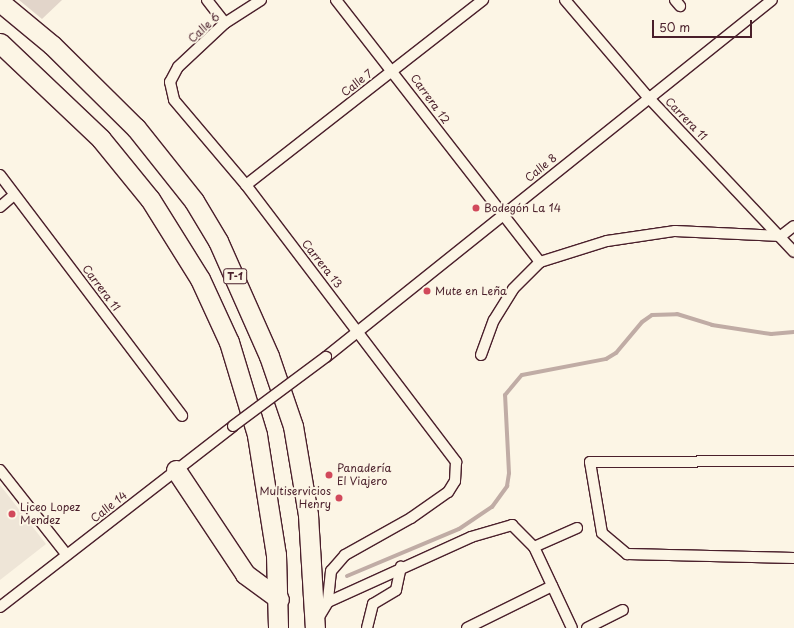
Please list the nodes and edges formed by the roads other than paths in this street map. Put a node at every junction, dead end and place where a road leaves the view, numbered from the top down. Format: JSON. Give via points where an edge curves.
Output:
{"nodes":[{"id":1,"x":207,"y":0,"type":"edge"},
{"id":2,"x":261,"y":0,"type":"edge"},
{"id":3,"x":336,"y":0,"type":"edge"},
{"id":4,"x":483,"y":0,"type":"edge"},
{"id":5,"x":565,"y":0,"type":"edge"},
{"id":6,"x":772,"y":0,"type":"edge"},
{"id":7,"x":0,"y":2,"type":"edge"},
{"id":8,"x":225,"y":23,"type":"junction"},
{"id":9,"x":0,"y":43,"type":"edge"},
{"id":10,"x":394,"y":70,"type":"junction"},
{"id":11,"x":170,"y":82,"type":"joint"},
{"id":12,"x":647,"y":96,"type":"junction"},
{"id":13,"x":0,"y":175,"type":"edge"},
{"id":14,"x":246,"y":185,"type":"junction"},
{"id":15,"x":14,"y":195,"type":"junction"},
{"id":16,"x":0,"y":207,"type":"edge"},
{"id":17,"x":501,"y":216,"type":"junction"},
{"id":18,"x":794,"y":226,"type":"edge"},
{"id":19,"x":781,"y":236,"type":"junction"},
{"id":20,"x":794,"y":252,"type":"edge"},
{"id":21,"x":540,"y":262,"type":"junction"},
{"id":22,"x":358,"y":331,"type":"junction"},
{"id":23,"x":481,"y":355,"type":"dead end"},
{"id":24,"x":182,"y":416,"type":"dead end"},
{"id":25,"x":233,"y":426,"type":"joint"},
{"id":26,"x":794,"y":461,"type":"edge"},
{"id":27,"x":0,"y":470,"type":"edge"},
{"id":28,"x":176,"y":470,"type":"junction"},
{"id":29,"x":577,"y":528,"type":"dead end"},
{"id":30,"x":534,"y":547,"type":"junction"},
{"id":31,"x":67,"y":555,"type":"junction"},
{"id":32,"x":794,"y":558,"type":"edge"},
{"id":33,"x":401,"y":567,"type":"junction"},
{"id":34,"x":552,"y":586,"type":"junction"},
{"id":35,"x":279,"y":599,"type":"junction"},
{"id":36,"x":328,"y":602,"type":"junction"},
{"id":37,"x":0,"y":607,"type":"edge"},
{"id":38,"x":623,"y":610,"type":"dead end"},
{"id":39,"x":315,"y":626,"type":"edge"},
{"id":40,"x":278,"y":628,"type":"edge"},
{"id":41,"x":367,"y":628,"type":"edge"},
{"id":42,"x":467,"y":628,"type":"edge"},
{"id":43,"x":572,"y":628,"type":"edge"},
{"id":44,"x":587,"y":628,"type":"edge"}],
"edges":[{"from":1,"to":8,"type":"street"},
{"from":2,"to":8,"type":"street","name":"Calle 6"},
{"from":3,"to":10,"type":"street","name":"Carrera 12"},
{"from":4,"to":10,"type":"street","name":"Calle 7"},
{"from":5,"to":12,"type":"street","name":"Carrera 11"},
{"from":6,"to":12,"type":"street","name":"Calle 8"},
{"from":7,"to":39,"type":"highway","number":"T-1","via":[[52,45],[136,128],[194,201],[218,241],[269,356],[293,426],[308,514]]},
{"from":8,"to":11,"type":"street","name":"Calle 6","via":[[178,68]]},
{"from":9,"to":35,"type":"highway","via":[[101,139],[150,199],[200,279],[229,342],[257,435],[268,490]]},
{"from":10,"to":14,"type":"street","name":"Calle 7"},
{"from":10,"to":17,"type":"street","name":"Carrera 12"},
{"from":11,"to":14,"type":"street","name":"Carrera 13","via":[[174,100]]},
{"from":12,"to":17,"type":"street","name":"Calle 8"},
{"from":12,"to":19,"type":"street","name":"Carrera 11"},
{"from":13,"to":15,"type":"street","name":"Carrera 11"},
{"from":14,"to":22,"type":"street","name":"Carrera 13"},
{"from":15,"to":16,"type":"street"},
{"from":15,"to":24,"type":"street","name":"Carrera 11"},
{"from":17,"to":21,"type":"street","name":"Carrera 12"},
{"from":17,"to":22,"type":"street","name":"Calle 8"},
{"from":18,"to":19,"type":"street"},
{"from":19,"to":20,"type":"street","name":"Carrera 11"},
{"from":19,"to":21,"type":"street","via":[[675,231],[606,241]]},
{"from":21,"to":23,"type":"street","via":[[513,289],[494,320]]},
{"from":22,"to":25,"type":"street","name":"Calle 8","bridge":true},
{"from":22,"to":36,"type":"street","name":"Carrera 13","via":[[456,462],[455,481],[448,492],[411,518],[345,555],[331,571]]},
{"from":25,"to":28,"type":"street","name":"Calle 14"},
{"from":26,"to":32,"type":"street","via":[[590,462],[602,533],[627,554]]},
{"from":27,"to":31,"type":"street"},
{"from":28,"to":31,"type":"street","name":"Calle 14"},
{"from":28,"to":35,"type":"highway","via":[[245,574]]},
{"from":29,"to":30,"type":"street"},
{"from":30,"to":33,"type":"street","via":[[519,529],[504,525]]},
{"from":30,"to":34,"type":"street"},
{"from":31,"to":37,"type":"street","name":"Calle 14"},
{"from":33,"to":36,"type":"street"},
{"from":33,"to":41,"type":"street","via":[[396,590],[373,604]]},
{"from":34,"to":42,"type":"street"},
{"from":34,"to":43,"type":"street"},
{"from":35,"to":40,"type":"highway"},
{"from":36,"to":39,"type":"street"},
{"from":38,"to":44,"type":"street"}]}
